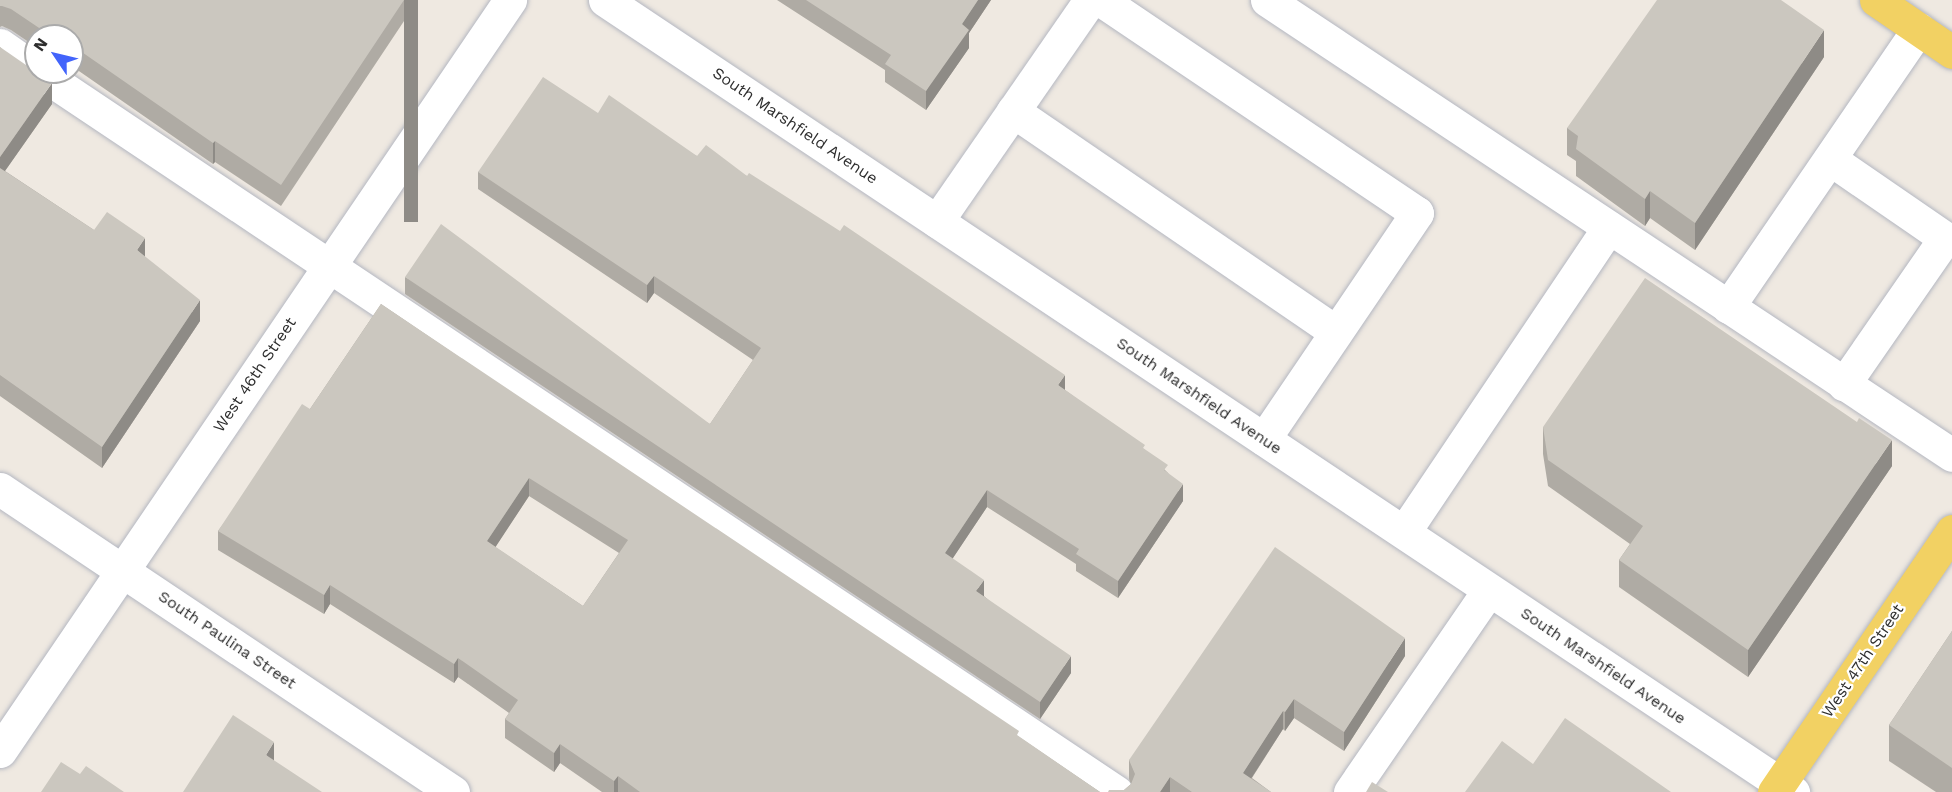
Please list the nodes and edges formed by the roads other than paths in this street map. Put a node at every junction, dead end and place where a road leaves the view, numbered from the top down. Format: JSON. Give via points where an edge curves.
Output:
{"nodes":[{"id":1,"x":510,"y":0,"type":"edge"},
{"id":2,"x":605,"y":0,"type":"edge"},
{"id":3,"x":1090,"y":0,"type":"edge"},
{"id":4,"x":1101,"y":0,"type":"edge"},
{"id":5,"x":1267,"y":0,"type":"edge"},
{"id":6,"x":1876,"y":0,"type":"edge"},
{"id":7,"x":1918,"y":29,"type":"junction"},
{"id":8,"x":0,"y":45,"type":"edge"},
{"id":9,"x":1952,"y":52,"type":"edge"},
{"id":10,"x":24,"y":61,"type":"edge"},
{"id":11,"x":57,"y":84,"type":"edge"},
{"id":12,"x":1013,"y":111,"type":"junction"},
{"id":13,"x":1830,"y":159,"type":"junction"},
{"id":14,"x":937,"y":221,"type":"junction"},
{"id":15,"x":1609,"y":227,"type":"junction"},
{"id":16,"x":328,"y":267,"type":"junction"},
{"id":17,"x":1728,"y":307,"type":"junction"},
{"id":18,"x":1336,"y":332,"type":"junction"},
{"id":19,"x":1844,"y":384,"type":"junction"},
{"id":20,"x":1264,"y":439,"type":"junction"},
{"id":21,"x":1952,"y":455,"type":"edge"},
{"id":22,"x":0,"y":489,"type":"edge"},
{"id":23,"x":1952,"y":531,"type":"edge"},
{"id":24,"x":1404,"y":532,"type":"junction"},
{"id":25,"x":123,"y":570,"type":"junction"},
{"id":26,"x":1489,"y":590,"type":"junction"},
{"id":27,"x":0,"y":751,"type":"edge"},
{"id":28,"x":1783,"y":789,"type":"edge"},
{"id":29,"x":453,"y":792,"type":"edge"},
{"id":30,"x":1116,"y":792,"type":"edge"},
{"id":31,"x":1350,"y":792,"type":"edge"}],
"edges":[{"from":1,"to":16,"type":"street","name":"West 46th Street"},
{"from":2,"to":14,"type":"street","name":"South Marshfield Avenue"},
{"from":3,"to":12,"type":"street"},
{"from":4,"to":18,"type":"street","via":[[1417,213]]},
{"from":5,"to":15,"type":"street"},
{"from":6,"to":7,"type":"main road"},
{"from":7,"to":9,"type":"main road"},
{"from":7,"to":13,"type":"street"},
{"from":8,"to":10,"type":"street"},
{"from":11,"to":16,"type":"street"},
{"from":12,"to":14,"type":"street"},
{"from":12,"to":18,"type":"street"},
{"from":13,"to":17,"type":"street"},
{"from":13,"to":19,"type":"street","via":[[1945,238]]},
{"from":14,"to":20,"type":"street","name":"South Marshfield Avenue"},
{"from":15,"to":17,"type":"street"},
{"from":15,"to":24,"type":"street"},
{"from":16,"to":25,"type":"street","name":"West 46th Street"},
{"from":16,"to":30,"type":"street"},
{"from":17,"to":19,"type":"street"},
{"from":18,"to":20,"type":"street"},
{"from":19,"to":21,"type":"street"},
{"from":20,"to":24,"type":"street","name":"South Marshfield Avenue"},
{"from":22,"to":25,"type":"street","name":"South Paulina Street"},
{"from":23,"to":28,"type":"main road","name":"West 47th Street"},
{"from":24,"to":26,"type":"street","name":"South Marshfield Avenue"},
{"from":25,"to":27,"type":"street","name":"West 46th Street"},
{"from":25,"to":29,"type":"street","name":"South Paulina Street"},
{"from":26,"to":28,"type":"street","name":"South Marshfield Avenue"},
{"from":26,"to":31,"type":"street"}]}
